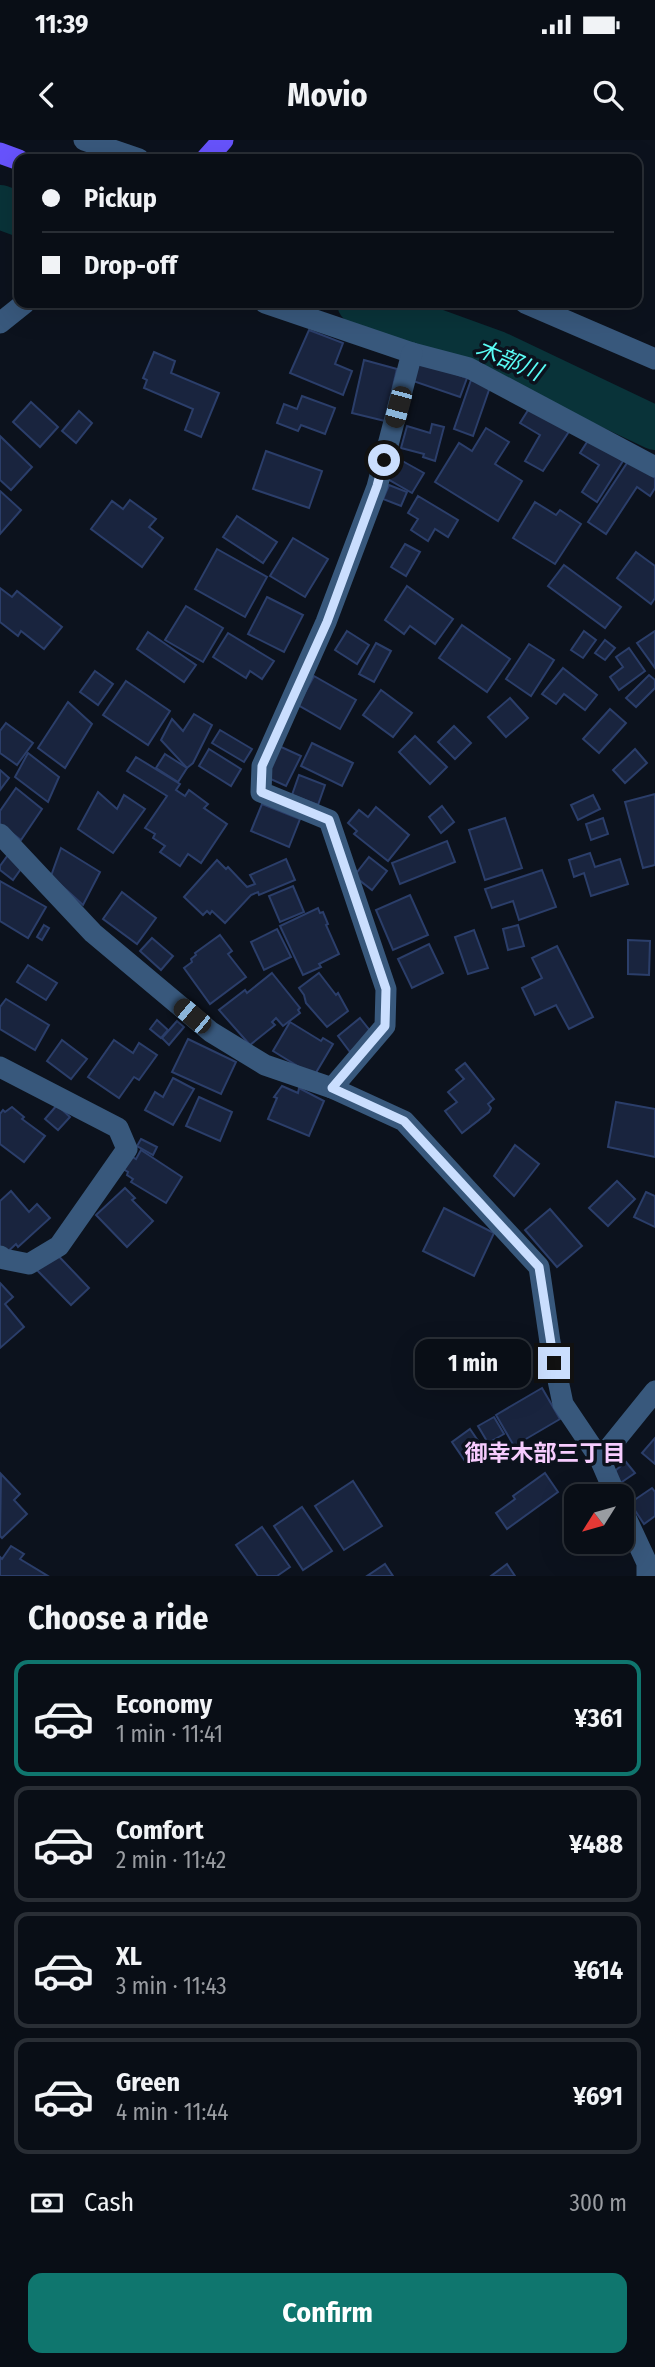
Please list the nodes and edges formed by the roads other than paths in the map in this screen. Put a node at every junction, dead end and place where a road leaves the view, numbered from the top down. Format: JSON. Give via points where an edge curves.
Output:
{"nodes":[{"id":1,"x":84,"y":140,"type":"edge"},
{"id":2,"x":125,"y":154,"type":"edge"},
{"id":3,"x":18,"y":308,"type":"edge"},
{"id":4,"x":280,"y":308,"type":"edge"},
{"id":5,"x":537,"y":308,"type":"edge"},
{"id":6,"x":0,"y":323,"type":"edge"},
{"id":7,"x":412,"y":353,"type":"junction"},
{"id":8,"x":655,"y":359,"type":"edge"},
{"id":9,"x":655,"y":467,"type":"edge"},
{"id":10,"x":0,"y":834,"type":"edge"},
{"id":11,"x":0,"y":1067,"type":"edge"},
{"id":12,"x":332,"y":1088,"type":"junction"},
{"id":13,"x":0,"y":1256,"type":"edge"},
{"id":14,"x":655,"y":1391,"type":"edge"},
{"id":15,"x":600,"y":1459,"type":"junction"},
{"id":16,"x":611,"y":1484,"type":"edge"},
{"id":17,"x":634,"y":1535,"type":"edge"},
{"id":18,"x":647,"y":1576,"type":"edge"}],
"edges":[{"from":1,"to":2,"type":"street"},
{"from":3,"to":6,"type":"street"},
{"from":4,"to":7,"type":"street"},
{"from":5,"to":8,"type":"street"},
{"from":7,"to":9,"type":"street","via":[[469,368]]},
{"from":7,"to":12,"type":"street","via":[[377,486],[327,622],[262,766],[261,792],[329,820],[386,989],[385,1026]]},
{"from":10,"to":12,"type":"street","via":[[93,933],[211,1032],[265,1065]]},
{"from":11,"to":13,"type":"street","via":[[118,1128],[127,1149],[59,1246],[29,1264]]},
{"from":12,"to":15,"type":"street","via":[[404,1121],[539,1267],[564,1404]]},
{"from":14,"to":15,"type":"street"},
{"from":15,"to":16,"type":"street"},
{"from":17,"to":18,"type":"street","via":[[647,1563]]}]}
